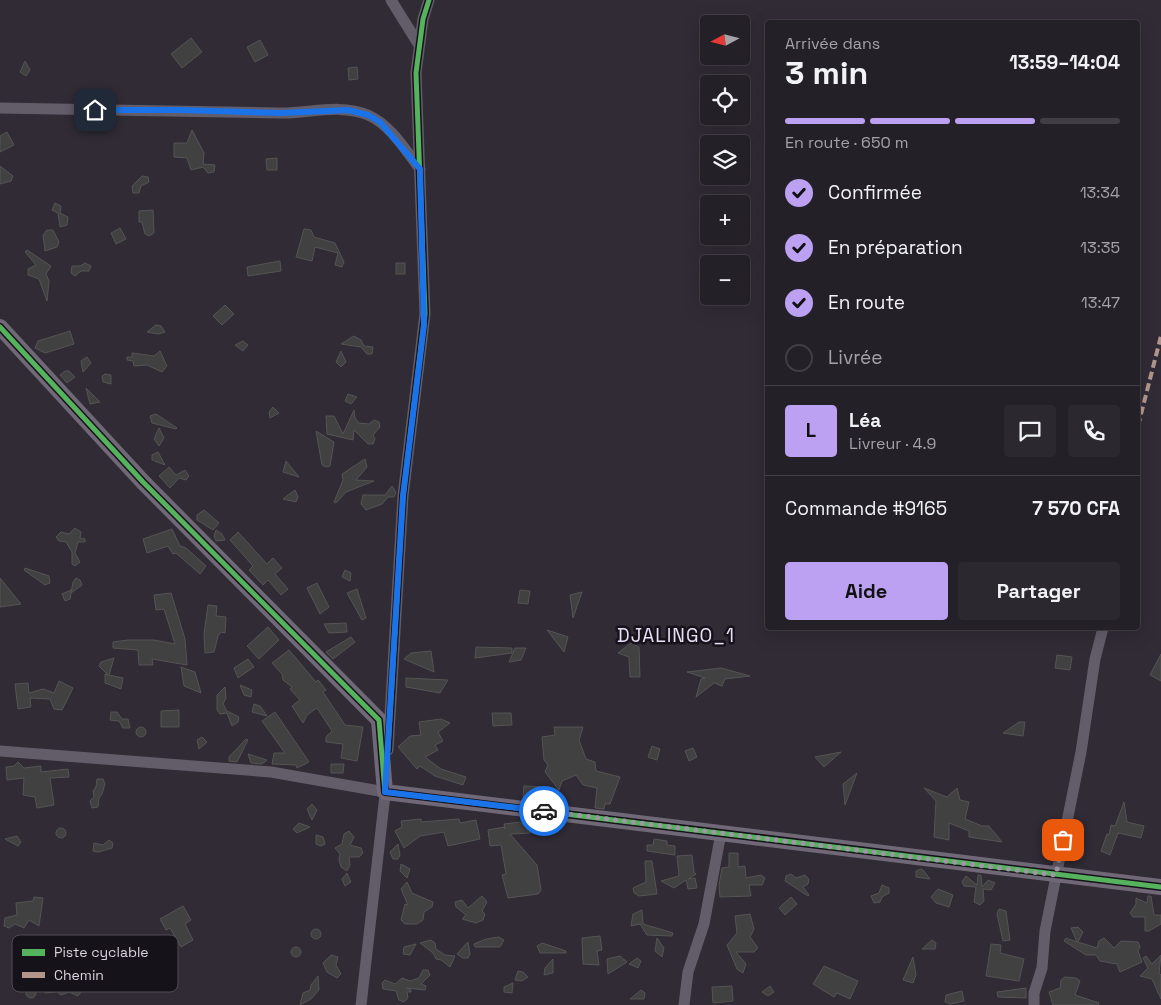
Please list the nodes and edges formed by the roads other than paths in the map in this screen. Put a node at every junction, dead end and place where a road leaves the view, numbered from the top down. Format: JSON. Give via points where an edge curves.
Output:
{"nodes":[{"id":1,"x":391,"y":0,"type":"edge"},
{"id":2,"x":429,"y":0,"type":"edge"},
{"id":3,"x":419,"y":46,"type":"junction"},
{"id":4,"x":0,"y":108,"type":"edge"},
{"id":5,"x":420,"y":169,"type":"junction"},
{"id":6,"x":0,"y":327,"type":"edge"},
{"id":7,"x":1102,"y":630,"type":"edge"},
{"id":8,"x":0,"y":751,"type":"edge"},
{"id":9,"x":385,"y":792,"type":"junction"},
{"id":10,"x":721,"y":833,"type":"junction"},
{"id":11,"x":1056,"y":875,"type":"junction"},
{"id":12,"x":1161,"y":887,"type":"edge"},
{"id":13,"x":361,"y":1005,"type":"edge"},
{"id":14,"x":684,"y":1005,"type":"edge"},
{"id":15,"x":1034,"y":1005,"type":"edge"}],
"edges":[{"from":1,"to":3,"type":"street"},
{"from":2,"to":3,"type":"street"},
{"from":3,"to":5,"type":"street","via":[[416,73]]},
{"from":4,"to":5,"type":"street","via":[[281,113],[348,110],[380,122]]},
{"from":5,"to":9,"type":"street","via":[[424,335],[403,496]]},
{"from":6,"to":9,"type":"street","via":[[156,495],[379,720]]},
{"from":7,"to":11,"type":"street","via":[[1094,659]]},
{"from":8,"to":9,"type":"street","via":[[270,772]]},
{"from":9,"to":10,"type":"street"},
{"from":9,"to":13,"type":"street"},
{"from":10,"to":11,"type":"street"},
{"from":10,"to":14,"type":"street","via":[[704,924],[688,972]]},
{"from":11,"to":12,"type":"street"},
{"from":11,"to":15,"type":"street"}]}
